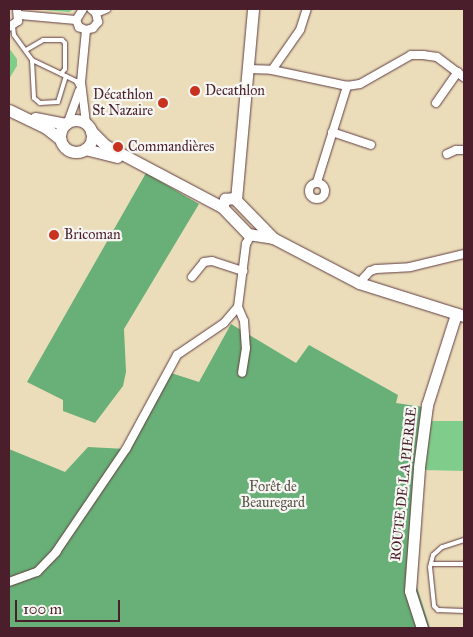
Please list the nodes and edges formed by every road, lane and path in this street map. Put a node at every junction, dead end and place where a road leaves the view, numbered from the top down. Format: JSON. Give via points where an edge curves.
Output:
{"nodes":[{"id":1,"x":83,"y":9,"type":"edge"},
{"id":2,"x":106,"y":9,"type":"edge"},
{"id":3,"x":253,"y":9,"type":"edge"},
{"id":4,"x":307,"y":9,"type":"edge"},
{"id":5,"x":94,"y":11,"type":"edge"},
{"id":6,"x":18,"y":12,"type":"edge"},
{"id":7,"x":76,"y":20,"type":"junction"},
{"id":8,"x":11,"y":26,"type":"edge"},
{"id":9,"x":86,"y":30,"type":"junction"},
{"id":10,"x":26,"y":50,"type":"junction"},
{"id":11,"x":32,"y":60,"type":"junction"},
{"id":12,"x":249,"y":68,"type":"junction"},
{"id":13,"x":272,"y":70,"type":"junction"},
{"id":14,"x":60,"y":74,"type":"junction"},
{"id":15,"x":461,"y":74,"type":"edge"},
{"id":16,"x":66,"y":76,"type":"junction"},
{"id":17,"x":80,"y":85,"type":"junction"},
{"id":18,"x":347,"y":86,"type":"junction"},
{"id":19,"x":436,"y":103,"type":"dead end"},
{"id":20,"x":13,"y":112,"type":"edge"},
{"id":21,"x":67,"y":123,"type":"junction"},
{"id":22,"x":88,"y":127,"type":"junction"},
{"id":23,"x":332,"y":132,"type":"junction"},
{"id":24,"x":60,"y":139,"type":"junction"},
{"id":25,"x":371,"y":145,"type":"dead end"},
{"id":26,"x":85,"y":150,"type":"junction"},
{"id":27,"x":464,"y":150,"type":"edge"},
{"id":28,"x":447,"y":154,"type":"dead end"},
{"id":29,"x":142,"y":165,"type":"junction"},
{"id":30,"x":318,"y":182,"type":"dead end"},
{"id":31,"x":230,"y":203,"type":"junction"},
{"id":32,"x":255,"y":220,"type":"junction"},
{"id":33,"x":247,"y":234,"type":"junction"},
{"id":34,"x":274,"y":238,"type":"junction"},
{"id":35,"x":464,"y":254,"type":"edge"},
{"id":36,"x":243,"y":271,"type":"junction"},
{"id":37,"x":192,"y":277,"type":"dead end"},
{"id":38,"x":359,"y":284,"type":"junction"},
{"id":39,"x":238,"y":307,"type":"junction"},
{"id":40,"x":460,"y":315,"type":"edge"},
{"id":41,"x":242,"y":373,"type":"dead end"},
{"id":42,"x":464,"y":540,"type":"edge"},
{"id":43,"x":430,"y":564,"type":"junction"},
{"id":44,"x":464,"y":564,"type":"edge"},
{"id":45,"x":9,"y":582,"type":"edge"},
{"id":46,"x":464,"y":611,"type":"edge"},
{"id":47,"x":422,"y":628,"type":"edge"}],
"edges":[{"from":1,"to":7,"type":"street"},
{"from":2,"to":5,"type":"street"},
{"from":3,"to":12,"type":"main road"},
{"from":4,"to":13,"type":"street","via":[[300,30]]},
{"from":5,"to":9,"type":"street","via":[[96,26]]},
{"from":6,"to":7,"type":"street"},
{"from":6,"to":8,"type":"street"},
{"from":7,"to":9,"type":"street","via":[[79,27]]},
{"from":8,"to":10,"type":"lane"},
{"from":9,"to":17,"type":"street"},
{"from":10,"to":11,"type":"lane"},
{"from":10,"to":14,"type":"lane","via":[[43,40],[65,42],[65,69]]},
{"from":11,"to":14,"type":"lane"},
{"from":11,"to":16,"type":"lane","via":[[34,98],[40,102],[58,102]]},
{"from":12,"to":13,"type":"street"},
{"from":12,"to":31,"type":"main road","via":[[238,187]]},
{"from":13,"to":18,"type":"street"},
{"from":14,"to":16,"type":"lane"},
{"from":15,"to":18,"type":"street","via":[[437,57],[411,55],[368,80]]},
{"from":15,"to":19,"type":"street"},
{"from":16,"to":17,"type":"lane"},
{"from":17,"to":21,"type":"street"},
{"from":17,"to":22,"type":"street"},
{"from":18,"to":23,"type":"street"},
{"from":20,"to":21,"type":"main road"},
{"from":20,"to":24,"type":"main road"},
{"from":21,"to":22,"type":"main road"},
{"from":21,"to":24,"type":"main road"},
{"from":22,"to":26,"type":"main road","via":[[90,144]]},
{"from":22,"to":29,"type":"main road","via":[[105,145]]},
{"from":23,"to":25,"type":"street"},
{"from":23,"to":30,"type":"street"},
{"from":24,"to":26,"type":"main road","via":[[65,149],[72,152]]},
{"from":26,"to":29,"type":"main road"},
{"from":27,"to":28,"type":"street"},
{"from":29,"to":31,"type":"main road","via":[[198,194]]},
{"from":31,"to":32,"type":"main road"},
{"from":31,"to":33,"type":"main road"},
{"from":32,"to":33,"type":"main road"},
{"from":32,"to":33,"type":"main road"},
{"from":32,"to":34,"type":"main road"},
{"from":33,"to":34,"type":"main road"},
{"from":33,"to":36,"type":"street"},
{"from":34,"to":38,"type":"main road"},
{"from":35,"to":38,"type":"street","via":[[410,267],[376,269]]},
{"from":36,"to":37,"type":"street","via":[[212,261],[204,262]]},
{"from":36,"to":39,"type":"street"},
{"from":38,"to":40,"type":"main road"},
{"from":39,"to":41,"type":"street","via":[[244,321],[246,348]]},
{"from":39,"to":45,"type":"street","via":[[224,323],[177,355],[126,449],[56,552],[38,572]]},
{"from":40,"to":47,"type":"main road","name":"ROUTE DE LA PIERRE","via":[[428,400],[419,467],[410,591]]},
{"from":42,"to":43,"type":"lane","via":[[442,547]]},
{"from":43,"to":44,"type":"lane"},
{"from":43,"to":46,"type":"lane","via":[[434,606],[438,610]]}]}
